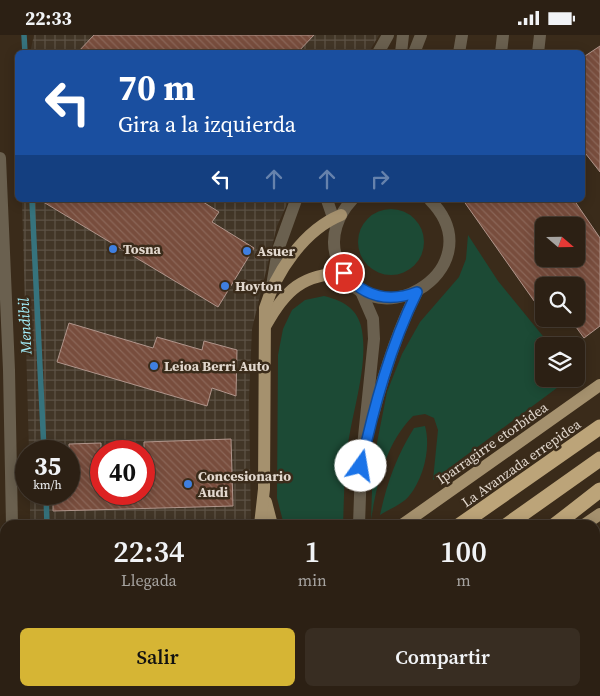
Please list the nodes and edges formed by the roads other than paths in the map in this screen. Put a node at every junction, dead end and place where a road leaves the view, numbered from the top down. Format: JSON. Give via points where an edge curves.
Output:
{"nodes":[{"id":1,"x":388,"y":35,"type":"edge"},
{"id":2,"x":403,"y":35,"type":"edge"},
{"id":3,"x":413,"y":35,"type":"edge"},
{"id":4,"x":421,"y":35,"type":"edge"},
{"id":5,"x":462,"y":35,"type":"edge"},
{"id":6,"x":503,"y":35,"type":"edge"},
{"id":7,"x":540,"y":35,"type":"edge"},
{"id":8,"x":380,"y":50,"type":"edge"},
{"id":9,"x":401,"y":50,"type":"edge"},
{"id":10,"x":412,"y":50,"type":"edge"},
{"id":11,"x":414,"y":50,"type":"edge"},
{"id":12,"x":460,"y":50,"type":"edge"},
{"id":13,"x":501,"y":50,"type":"edge"},
{"id":14,"x":538,"y":50,"type":"edge"},
{"id":15,"x":0,"y":158,"type":"edge"},
{"id":16,"x":295,"y":202,"type":"edge"},
{"id":17,"x":328,"y":202,"type":"edge"},
{"id":18,"x":350,"y":202,"type":"edge"},
{"id":19,"x":432,"y":202,"type":"edge"},
{"id":20,"x":337,"y":220,"type":"junction"},
{"id":21,"x":344,"y":273,"type":"junction"},
{"id":22,"x":272,"y":289,"type":"junction"},
{"id":23,"x":360,"y":289,"type":"junction"},
{"id":24,"x":417,"y":292,"type":"junction"},
{"id":25,"x":264,"y":329,"type":"junction"},
{"id":26,"x":600,"y":385,"type":"edge"},
{"id":27,"x":600,"y":427,"type":"edge"},
{"id":28,"x":600,"y":459,"type":"edge"},
{"id":29,"x":361,"y":466,"type":"junction"},
{"id":30,"x":264,"y":489,"type":"junction"},
{"id":31,"x":600,"y":490,"type":"edge"},
{"id":32,"x":12,"y":520,"type":"edge"},
{"id":33,"x":261,"y":520,"type":"edge"},
{"id":34,"x":271,"y":520,"type":"edge"},
{"id":35,"x":359,"y":520,"type":"edge"},
{"id":36,"x":409,"y":520,"type":"edge"},
{"id":37,"x":467,"y":520,"type":"edge"},
{"id":38,"x":514,"y":520,"type":"edge"},
{"id":39,"x":561,"y":520,"type":"edge"}],
"edges":[{"from":1,"to":8,"type":"street"},
{"from":2,"to":9,"type":"street"},
{"from":3,"to":10,"type":"street"},
{"from":4,"to":11,"type":"street"},
{"from":5,"to":12,"type":"street"},
{"from":6,"to":13,"type":"street"},
{"from":7,"to":14,"type":"street"},
{"from":15,"to":32,"type":"street"},
{"from":16,"to":22,"type":"street","via":[[278,250]]},
{"from":17,"to":20,"type":"street"},
{"from":18,"to":20,"type":"street"},
{"from":19,"to":24,"type":"street","via":[[447,229],[447,254],[436,276]]},
{"from":20,"to":21,"type":"street","via":[[335,251]]},
{"from":20,"to":22,"type":"main road","via":[[304,242]]},
{"from":21,"to":23,"type":"street"},
{"from":21,"to":25,"type":"main road","via":[[317,275],[298,284],[275,309]]},
{"from":22,"to":25,"type":"main road"},
{"from":23,"to":24,"type":"street","via":[[382,298]]},
{"from":23,"to":29,"type":"street","via":[[373,319],[374,339]]},
{"from":24,"to":29,"type":"street","via":[[404,317],[384,373]]},
{"from":25,"to":30,"type":"main road"},
{"from":26,"to":36,"type":"main road","name":"Iparragirre etorbidea"},
{"from":27,"to":37,"type":"highway","name":"La Avanzada errepidea"},
{"from":28,"to":38,"type":"highway"},
{"from":29,"to":35,"type":"street"},
{"from":30,"to":33,"type":"main road"},
{"from":30,"to":34,"type":"main road"},
{"from":31,"to":39,"type":"highway"}]}
